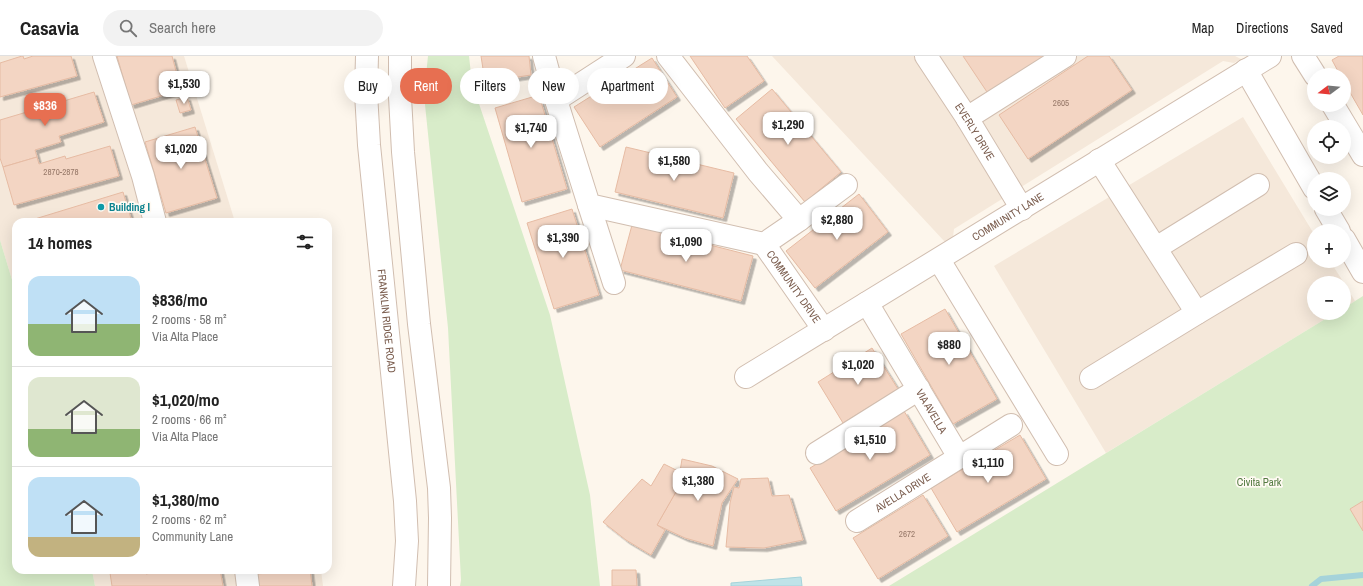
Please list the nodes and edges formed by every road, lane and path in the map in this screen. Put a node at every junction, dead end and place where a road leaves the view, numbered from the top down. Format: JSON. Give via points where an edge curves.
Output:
{"nodes":[{"id":1,"x":104,"y":56,"type":"edge"},
{"id":2,"x":367,"y":56,"type":"edge"},
{"id":3,"x":400,"y":56,"type":"edge"},
{"id":4,"x":544,"y":56,"type":"edge"},
{"id":5,"x":624,"y":56,"type":"edge"},
{"id":6,"x":668,"y":56,"type":"edge"},
{"id":7,"x":926,"y":56,"type":"edge"},
{"id":8,"x":1065,"y":56,"type":"edge"},
{"id":9,"x":1270,"y":56,"type":"edge"},
{"id":10,"x":1303,"y":56,"type":"edge"},
{"id":11,"x":547,"y":68,"type":"edge"},
{"id":12,"x":1311,"y":68,"type":"edge"},
{"id":13,"x":1246,"y":70,"type":"junction"},
{"id":14,"x":579,"y":85,"type":"edge"},
{"id":15,"x":557,"y":104,"type":"edge"},
{"id":16,"x":1337,"y":112,"type":"edge"},
{"id":17,"x":967,"y":118,"type":"junction"},
{"id":18,"x":1363,"y":154,"type":"edge"},
{"id":19,"x":1100,"y":160,"type":"junction"},
{"id":20,"x":1307,"y":176,"type":"edge"},
{"id":21,"x":846,"y":185,"type":"dead end"},
{"id":22,"x":1258,"y":185,"type":"dead end"},
{"id":23,"x":589,"y":205,"type":"junction"},
{"id":24,"x":1022,"y":209,"type":"junction"},
{"id":25,"x":154,"y":218,"type":"edge"},
{"id":26,"x":799,"y":220,"type":"junction"},
{"id":27,"x":764,"y":244,"type":"junction"},
{"id":28,"x":1156,"y":248,"type":"junction"},
{"id":29,"x":1351,"y":251,"type":"edge"},
{"id":30,"x":1296,"y":254,"type":"dead end"},
{"id":31,"x":939,"y":260,"type":"junction"},
{"id":32,"x":1363,"y":272,"type":"edge"},
{"id":33,"x":614,"y":283,"type":"dead end"},
{"id":34,"x":868,"y":304,"type":"junction"},
{"id":35,"x":1197,"y":313,"type":"junction"},
{"id":36,"x":824,"y":330,"type":"junction"},
{"id":37,"x":746,"y":377,"type":"dead end"},
{"id":38,"x":1091,"y":378,"type":"dead end"},
{"id":39,"x":919,"y":389,"type":"junction"},
{"id":40,"x":1011,"y":425,"type":"dead end"},
{"id":41,"x":817,"y":453,"type":"dead end"},
{"id":42,"x":1057,"y":454,"type":"dead end"},
{"id":43,"x":959,"y":457,"type":"junction"},
{"id":44,"x":856,"y":521,"type":"dead end"},
{"id":45,"x":246,"y":574,"type":"edge"},
{"id":46,"x":248,"y":586,"type":"edge"},
{"id":47,"x":404,"y":586,"type":"edge"},
{"id":48,"x":439,"y":586,"type":"edge"}],
"edges":[{"from":1,"to":25,"type":"street"},
{"from":2,"to":47,"type":"street","name":"FRANKLIN RIDGE ROAD","via":[[369,145],[406,502]]},
{"from":3,"to":48,"type":"street","via":[[403,152],[419,324],[439,488]]},
{"from":4,"to":11,"type":"street"},
{"from":5,"to":14,"type":"street"},
{"from":6,"to":26,"type":"street","via":[[758,172]]},
{"from":7,"to":17,"type":"street","name":"EVERLY DRIVE"},
{"from":8,"to":17,"type":"street"},
{"from":9,"to":13,"type":"street","name":"COMMUNITY LANE"},
{"from":10,"to":12,"type":"street"},
{"from":13,"to":19,"type":"street","name":"COMMUNITY LANE"},
{"from":13,"to":20,"type":"street"},
{"from":15,"to":23,"type":"street"},
{"from":16,"to":18,"type":"street"},
{"from":17,"to":24,"type":"street","name":"EVERLY DRIVE"},
{"from":19,"to":24,"type":"street","name":"COMMUNITY LANE"},
{"from":19,"to":28,"type":"street"},
{"from":21,"to":26,"type":"street"},
{"from":22,"to":28,"type":"street"},
{"from":23,"to":27,"type":"street"},
{"from":23,"to":33,"type":"street"},
{"from":24,"to":31,"type":"street","name":"COMMUNITY LANE"},
{"from":26,"to":27,"type":"street"},
{"from":27,"to":36,"type":"street","name":"COMMUNITY DRIVE"},
{"from":28,"to":35,"type":"street"},
{"from":29,"to":32,"type":"street"},
{"from":30,"to":35,"type":"street"},
{"from":31,"to":34,"type":"street","name":"COMMUNITY LANE"},
{"from":31,"to":42,"type":"street"},
{"from":34,"to":36,"type":"street","name":"COMMUNITY LANE"},
{"from":34,"to":39,"type":"street","name":"VIA AVELLA"},
{"from":35,"to":38,"type":"street"},
{"from":36,"to":37,"type":"street","name":"COMMUNITY LANE"},
{"from":39,"to":41,"type":"street"},
{"from":39,"to":43,"type":"street","name":"VIA AVELLA"},
{"from":40,"to":43,"type":"street","name":"AVELLA DRIVE"},
{"from":43,"to":44,"type":"street","name":"AVELLA DRIVE"},
{"from":45,"to":46,"type":"street"}]}
